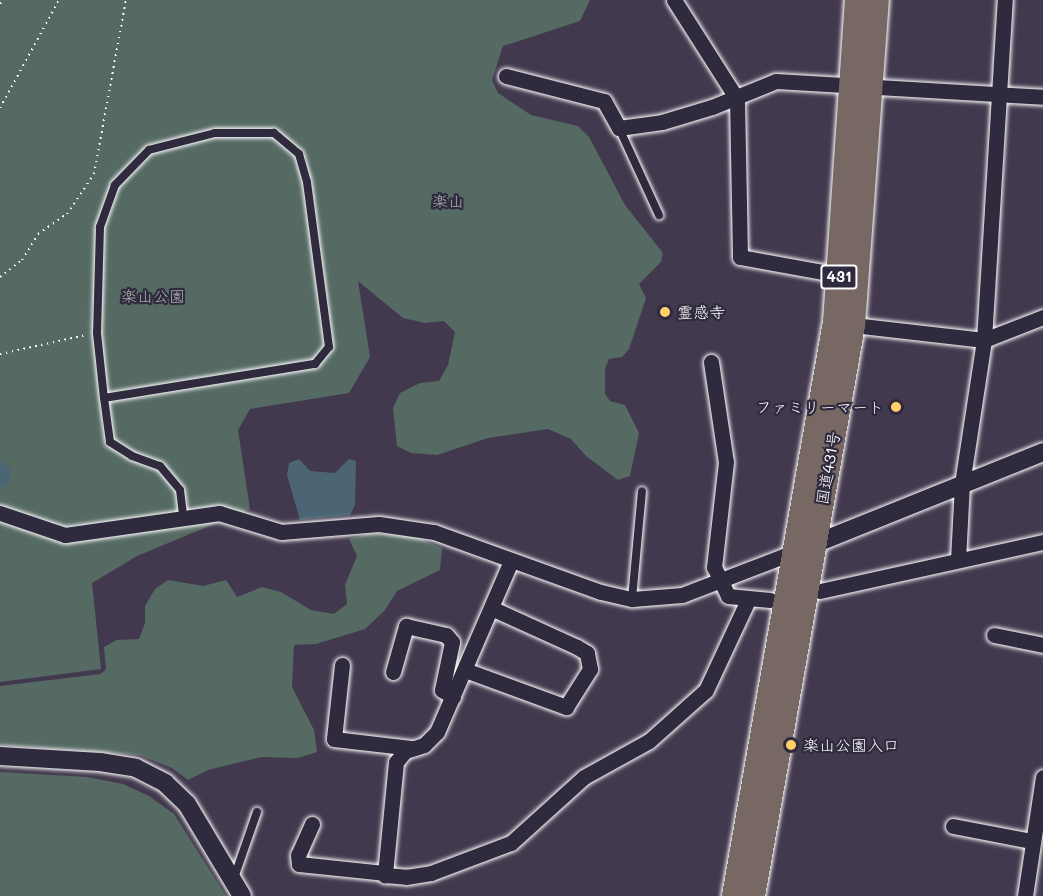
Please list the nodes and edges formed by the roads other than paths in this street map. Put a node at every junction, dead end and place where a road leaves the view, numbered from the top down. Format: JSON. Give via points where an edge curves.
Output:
{"nodes":[{"id":1,"x":674,"y":0,"type":"edge"},
{"id":2,"x":857,"y":0,"type":"edge"},
{"id":3,"x":877,"y":0,"type":"edge"},
{"id":4,"x":1005,"y":0,"type":"edge"},
{"id":5,"x":506,"y":76,"type":"dead end"},
{"id":6,"x":861,"y":87,"type":"junction"},
{"id":7,"x":999,"y":94,"type":"junction"},
{"id":8,"x":1043,"y":97,"type":"edge"},
{"id":9,"x":737,"y":99,"type":"junction"},
{"id":10,"x":619,"y":128,"type":"junction"},
{"id":11,"x":659,"y":215,"type":"dead end"},
{"id":12,"x":839,"y":275,"type":"junction"},
{"id":13,"x":1043,"y":317,"type":"edge"},
{"id":14,"x":854,"y":325,"type":"junction"},
{"id":15,"x":984,"y":340,"type":"junction"},
{"id":16,"x":711,"y":362,"type":"dead end"},
{"id":17,"x":104,"y":398,"type":"junction"},
{"id":18,"x":1043,"y":452,"type":"edge"},
{"id":19,"x":962,"y":484,"type":"junction"},
{"id":20,"x":642,"y":491,"type":"dead end"},
{"id":21,"x":0,"y":513,"type":"edge"},
{"id":22,"x":183,"y":516,"type":"junction"},
{"id":23,"x":1043,"y":542,"type":"edge"},
{"id":24,"x":804,"y":548,"type":"junction"},
{"id":25,"x":958,"y":560,"type":"junction"},
{"id":26,"x":511,"y":561,"type":"junction"},
{"id":27,"x":719,"y":581,"type":"junction"},
{"id":28,"x":820,"y":591,"type":"dead end"},
{"id":29,"x":632,"y":598,"type":"junction"},
{"id":30,"x":748,"y":600,"type":"junction"},
{"id":31,"x":770,"y":600,"type":"dead end"},
{"id":32,"x":491,"y":608,"type":"junction"},
{"id":33,"x":993,"y":636,"type":"dead end"},
{"id":34,"x":1043,"y":645,"type":"edge"},
{"id":35,"x":342,"y":665,"type":"dead end"},
{"id":36,"x":465,"y":670,"type":"junction"},
{"id":37,"x":393,"y":672,"type":"dead end"},
{"id":38,"x":453,"y":697,"type":"junction"},
{"id":39,"x":412,"y":748,"type":"junction"},
{"id":40,"x":0,"y":756,"type":"edge"},
{"id":41,"x":1043,"y":777,"type":"edge"},
{"id":42,"x":257,"y":812,"type":"dead end"},
{"id":43,"x":312,"y":824,"type":"dead end"},
{"id":44,"x":953,"y":826,"type":"dead end"},
{"id":45,"x":1031,"y":841,"type":"junction"},
{"id":46,"x":384,"y":873,"type":"junction"},
{"id":47,"x":237,"y":888,"type":"edge"},
{"id":48,"x":734,"y":896,"type":"edge"},
{"id":49,"x":753,"y":896,"type":"edge"},
{"id":50,"x":1025,"y":896,"type":"edge"}],
"edges":[{"from":1,"to":9,"type":"street"},
{"from":2,"to":6,"type":"highway","name":"国道431号","number":"431"},
{"from":3,"to":6,"type":"highway","name":"国道431号","number":"431"},
{"from":4,"to":7,"type":"street"},
{"from":5,"to":10,"type":"street","via":[[604,101]]},
{"from":6,"to":7,"type":"street"},
{"from":6,"to":9,"type":"street","via":[[776,81]]},
{"from":6,"to":12,"type":"highway","name":"国道431号","number":"431"},
{"from":6,"to":14,"type":"highway","name":"国道431号","number":"431"},
{"from":7,"to":8,"type":"street"},
{"from":7,"to":15,"type":"street"},
{"from":9,"to":10,"type":"street","via":[[662,122]]},
{"from":9,"to":12,"type":"street","via":[[740,256]]},
{"from":10,"to":11,"type":"lane"},
{"from":12,"to":24,"type":"highway","name":"国道431号","number":"431"},
{"from":13,"to":15,"type":"street"},
{"from":14,"to":15,"type":"street"},
{"from":14,"to":24,"type":"highway","name":"国道431号","number":"431"},
{"from":15,"to":19,"type":"street"},
{"from":16,"to":27,"type":"street","via":[[726,462],[714,567]]},
{"from":17,"to":17,"type":"lane","via":[[315,364],[329,347],[307,182],[299,154],[274,132],[215,133],[149,150],[115,185],[100,227],[97,333]]},
{"from":17,"to":22,"type":"lane","via":[[110,442],[132,456],[160,466],[180,490]]},
{"from":18,"to":19,"type":"street"},
{"from":19,"to":24,"type":"street"},
{"from":19,"to":25,"type":"street"},
{"from":20,"to":29,"type":"lane"},
{"from":21,"to":22,"type":"street","via":[[65,534],[116,530]]},
{"from":22,"to":26,"type":"street","via":[[219,513],[281,532],[379,524],[434,532]]},
{"from":23,"to":25,"type":"street"},
{"from":24,"to":27,"type":"street"},
{"from":24,"to":48,"type":"highway","name":"国道431号","number":"431"},
{"from":24,"to":49,"type":"highway","name":"国道431号","number":"431"},
{"from":25,"to":28,"type":"street"},
{"from":26,"to":29,"type":"street","via":[[601,592]]},
{"from":26,"to":32,"type":"street"},
{"from":27,"to":29,"type":"street","via":[[682,595]]},
{"from":27,"to":30,"type":"street","via":[[728,596]]},
{"from":30,"to":31,"type":"street"},
{"from":30,"to":46,"type":"street","via":[[706,690],[649,741],[575,784],[511,843],[416,876]]},
{"from":32,"to":36,"type":"street"},
{"from":32,"to":36,"type":"street","via":[[577,647],[587,654],[590,669],[566,707]]},
{"from":33,"to":34,"type":"street"},
{"from":35,"to":39,"type":"street","via":[[334,739]]},
{"from":36,"to":38,"type":"street"},
{"from":37,"to":38,"type":"street","via":[[406,627],[446,635],[452,642],[442,690]]},
{"from":38,"to":39,"type":"street","via":[[437,732],[424,745]]},
{"from":39,"to":46,"type":"street","via":[[400,757],[393,770]]},
{"from":40,"to":47,"type":"street","via":[[100,762],[136,768],[165,783],[187,804]]},
{"from":41,"to":45,"type":"street"},
{"from":42,"to":47,"type":"lane"},
{"from":43,"to":46,"type":"street","via":[[298,855],[299,864]]},
{"from":44,"to":45,"type":"street"},
{"from":45,"to":50,"type":"street"}]}
